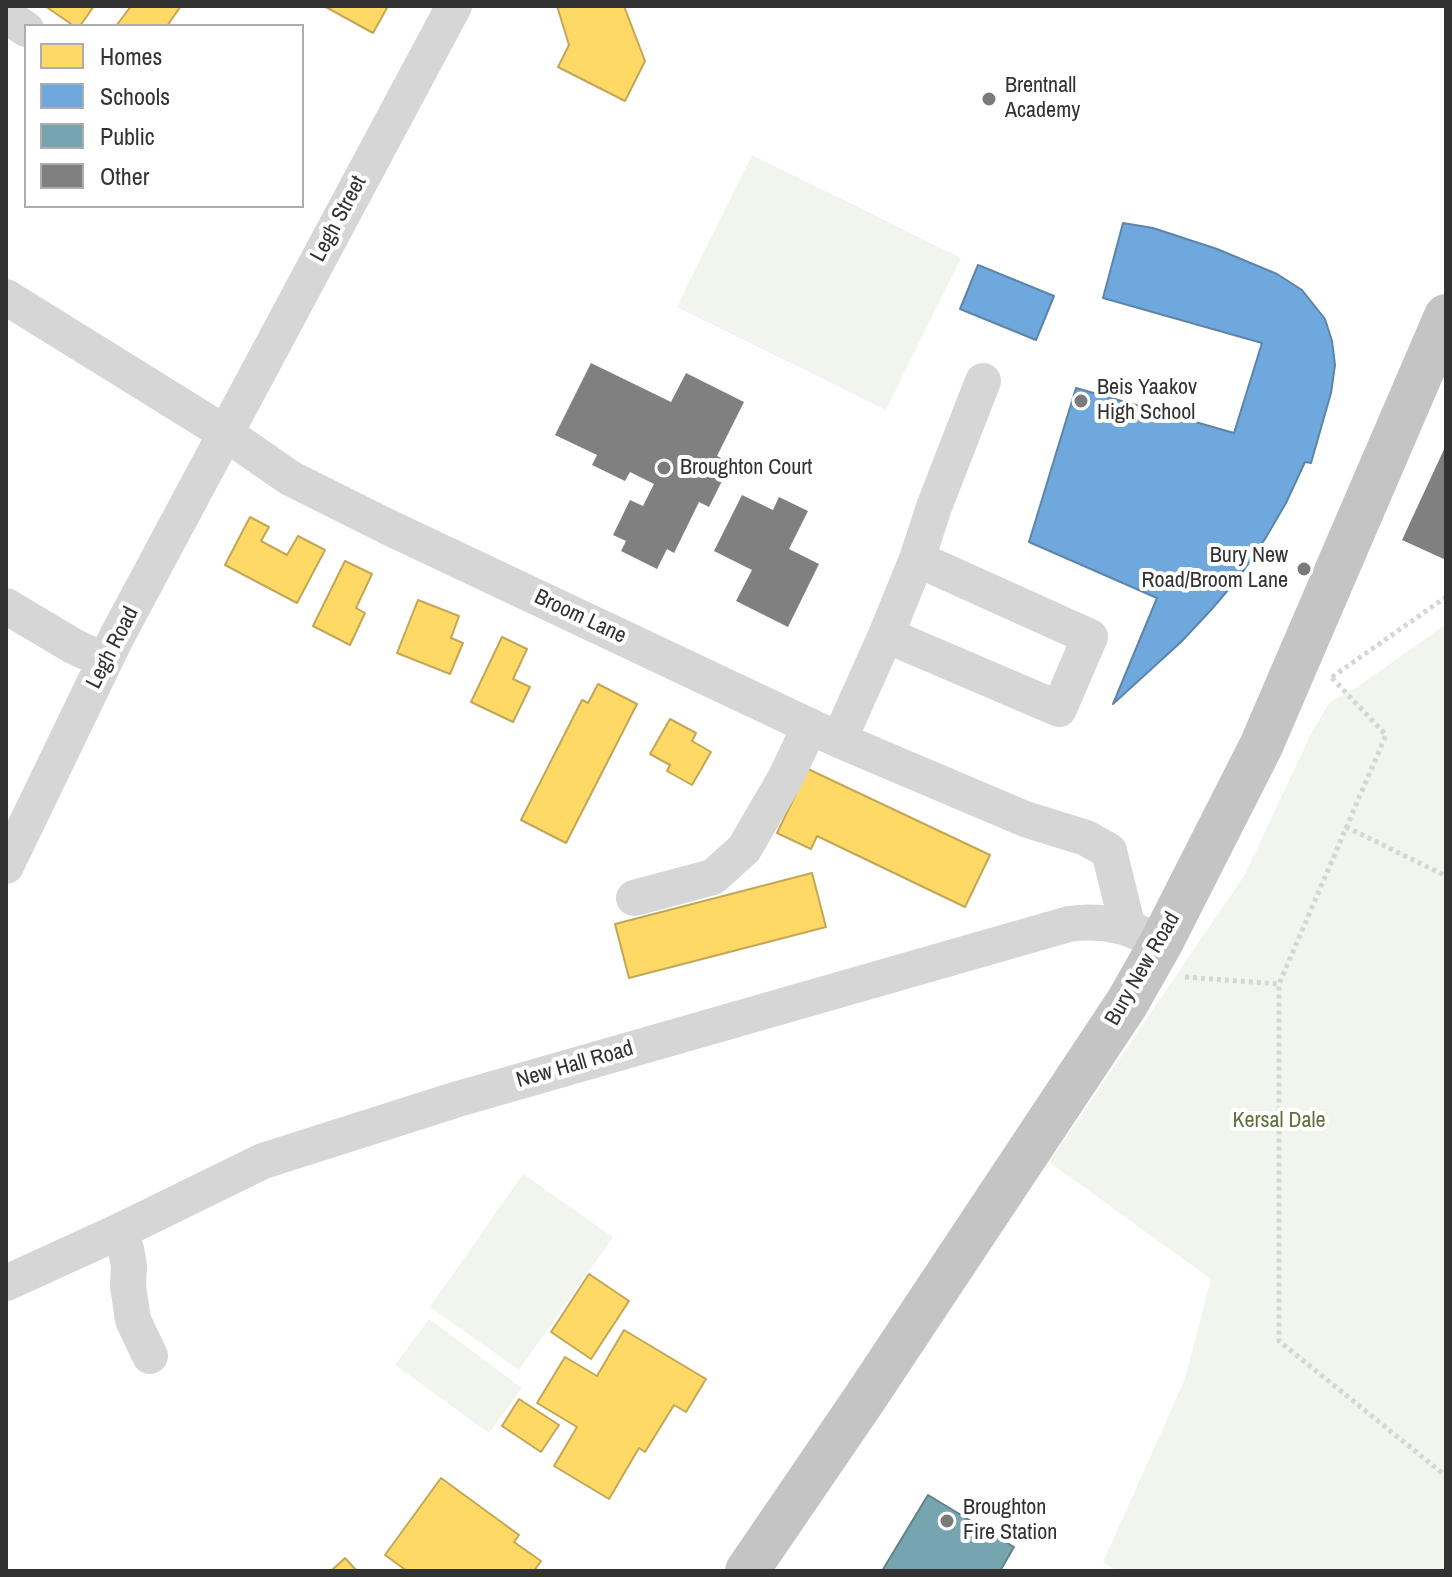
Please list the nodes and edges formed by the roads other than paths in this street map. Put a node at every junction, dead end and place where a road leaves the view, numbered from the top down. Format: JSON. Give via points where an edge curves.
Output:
{"nodes":[{"id":1,"x":454,"y":6,"type":"edge"},
{"id":2,"x":6,"y":16,"type":"edge"},
{"id":3,"x":24,"y":28,"type":"edge"},
{"id":4,"x":6,"y":297,"type":"edge"},
{"id":5,"x":1446,"y":316,"type":"edge"},
{"id":6,"x":983,"y":381,"type":"dead end"},
{"id":7,"x":225,"y":433,"type":"junction"},
{"id":8,"x":917,"y":559,"type":"junction"},
{"id":9,"x":6,"y":606,"type":"edge"},
{"id":10,"x":886,"y":635,"type":"junction"},
{"id":11,"x":105,"y":661,"type":"junction"},
{"id":12,"x":824,"y":733,"type":"junction"},
{"id":13,"x":6,"y":866,"type":"edge"},
{"id":14,"x":634,"y":898,"type":"dead end"},
{"id":15,"x":1145,"y":947,"type":"junction"},
{"id":16,"x":118,"y":1232,"type":"junction"},
{"id":17,"x":6,"y":1283,"type":"edge"},
{"id":18,"x":150,"y":1356,"type":"dead end"},
{"id":19,"x":747,"y":1571,"type":"edge"}],
"edges":[{"from":1,"to":7,"type":"street","name":"Legh Street"},
{"from":2,"to":3,"type":"street"},
{"from":4,"to":7,"type":"street","name":"Broom Lane"},
{"from":5,"to":15,"type":"highway","name":"Bury New Road","via":[[1312,675],[1261,746]]},
{"from":6,"to":8,"type":"street"},
{"from":7,"to":11,"type":"street","name":"Legh Road"},
{"from":7,"to":12,"type":"street","name":"Broom Lane","via":[[290,478]]},
{"from":8,"to":10,"type":"street"},
{"from":8,"to":10,"type":"street","via":[[1090,637],[1059,709]]},
{"from":9,"to":11,"type":"street"},
{"from":10,"to":12,"type":"street"},
{"from":11,"to":13,"type":"street","name":"Legh Road"},
{"from":12,"to":14,"type":"street","via":[[786,777],[744,849],[713,877]]},
{"from":12,"to":15,"type":"street","name":"Broom Lane","via":[[1109,851]]},
{"from":15,"to":16,"type":"street","name":"New Hall Road","via":[[1091,921],[1069,924],[458,1099],[263,1161]]},
{"from":15,"to":19,"type":"highway","name":"Bury New Road","via":[[1127,1003]]},
{"from":16,"to":17,"type":"street","name":"New Hall Road"},
{"from":16,"to":18,"type":"street","via":[[129,1266],[133,1320]]}]}
